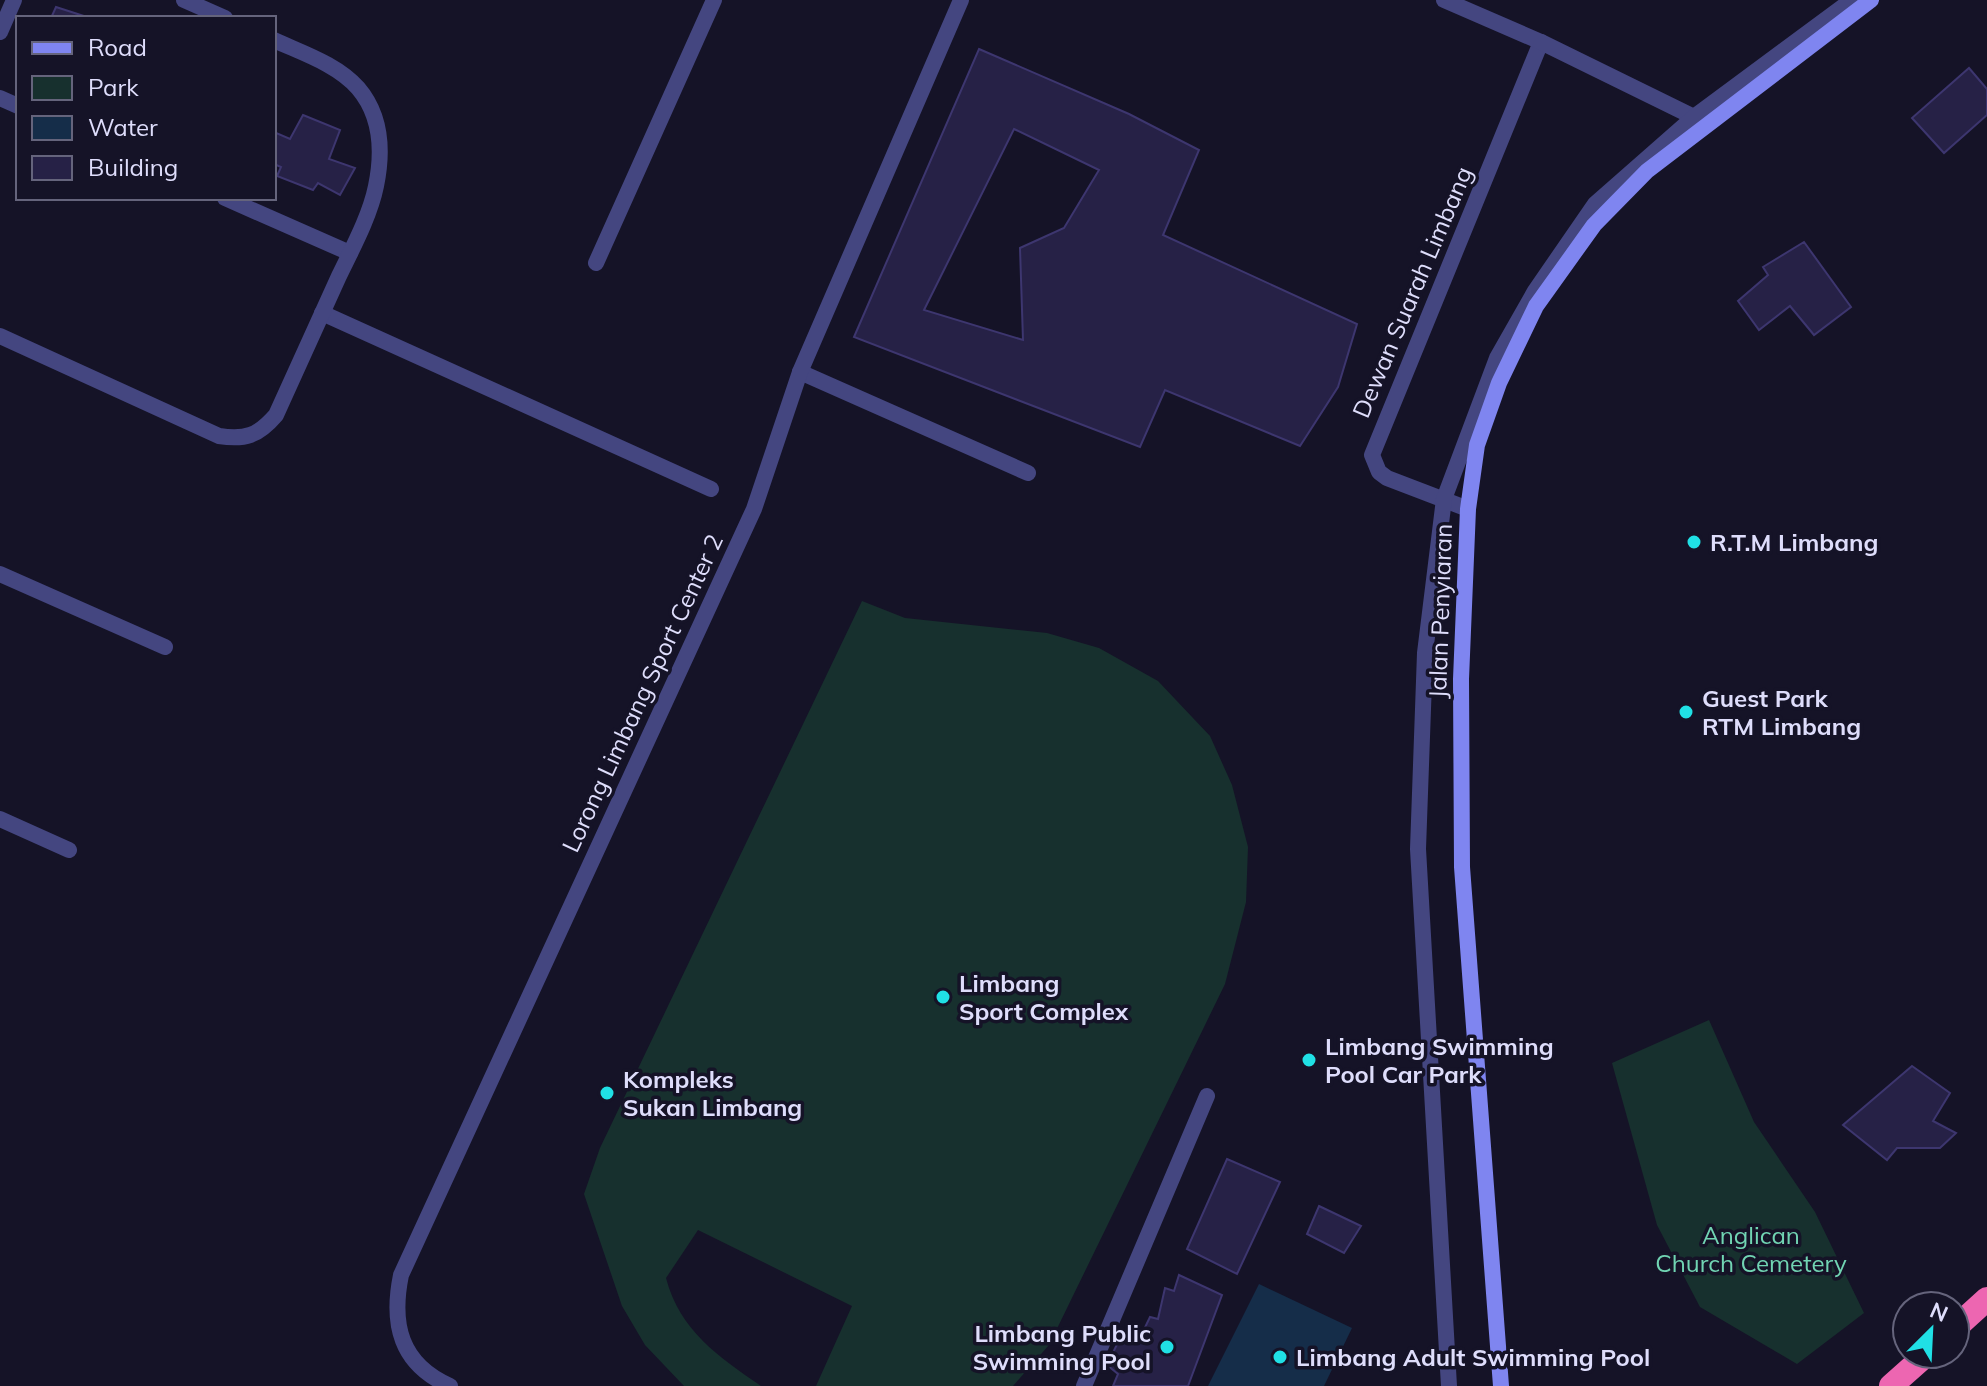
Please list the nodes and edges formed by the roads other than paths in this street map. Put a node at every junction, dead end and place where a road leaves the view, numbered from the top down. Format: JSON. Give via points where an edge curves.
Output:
{"nodes":[{"id":1,"x":14,"y":0,"type":"edge"},
{"id":2,"x":184,"y":0,"type":"edge"},
{"id":3,"x":714,"y":0,"type":"edge"},
{"id":4,"x":961,"y":0,"type":"edge"},
{"id":5,"x":1444,"y":0,"type":"edge"},
{"id":6,"x":1852,"y":0,"type":"edge"},
{"id":7,"x":1871,"y":0,"type":"edge"},
{"id":8,"x":220,"y":16,"type":"edge"},
{"id":9,"x":0,"y":32,"type":"edge"},
{"id":10,"x":276,"y":41,"type":"edge"},
{"id":11,"x":1541,"y":42,"type":"junction"},
{"id":12,"x":1701,"y":120,"type":"junction"},
{"id":13,"x":230,"y":200,"type":"edge"},
{"id":14,"x":350,"y":253,"type":"junction"},
{"id":15,"x":596,"y":263,"type":"dead end"},
{"id":16,"x":322,"y":313,"type":"junction"},
{"id":17,"x":0,"y":336,"type":"edge"},
{"id":18,"x":800,"y":372,"type":"junction"},
{"id":19,"x":1028,"y":473,"type":"dead end"},
{"id":20,"x":711,"y":489,"type":"dead end"},
{"id":21,"x":1444,"y":499,"type":"junction"},
{"id":22,"x":1468,"y":509,"type":"junction"},
{"id":23,"x":0,"y":574,"type":"edge"},
{"id":24,"x":165,"y":647,"type":"dead end"},
{"id":25,"x":0,"y":819,"type":"edge"},
{"id":26,"x":69,"y":850,"type":"dead end"},
{"id":27,"x":1207,"y":1096,"type":"dead end"},
{"id":28,"x":1987,"y":1299,"type":"edge"},
{"id":29,"x":1971,"y":1314,"type":"edge"},
{"id":30,"x":1909,"y":1370,"type":"edge"},
{"id":31,"x":450,"y":1386,"type":"edge"},
{"id":32,"x":1084,"y":1386,"type":"edge"},
{"id":33,"x":1449,"y":1386,"type":"edge"},
{"id":34,"x":1501,"y":1386,"type":"edge"},
{"id":35,"x":1891,"y":1386,"type":"edge"}],
"edges":[{"from":1,"to":9,"type":"street"},
{"from":2,"to":8,"type":"street"},
{"from":3,"to":15,"type":"street"},
{"from":4,"to":18,"type":"street","name":"Lorong Limbang Sport Center 2"},
{"from":5,"to":11,"type":"street"},
{"from":6,"to":12,"type":"street","name":"Jalan Penyiaran"},
{"from":7,"to":12,"type":"main road","name":"Jalan Penyiaran"},
{"from":10,"to":14,"type":"street","via":[[324,62],[357,87],[376,120],[376,190]]},
{"from":11,"to":12,"type":"street"},
{"from":11,"to":21,"type":"street","name":"Dewan Suarah Limbang","via":[[1374,445],[1379,472]]},
{"from":12,"to":21,"type":"street","name":"Jalan Penyiaran","via":[[1595,204],[1535,291],[1497,358]]},
{"from":12,"to":22,"type":"main road","name":"Jalan Penyiaran","via":[[1594,225],[1536,306],[1477,445]]},
{"from":13,"to":14,"type":"street"},
{"from":14,"to":16,"type":"street"},
{"from":16,"to":17,"type":"street","via":[[276,415],[262,432],[241,440],[219,436]]},
{"from":16,"to":20,"type":"street"},
{"from":18,"to":19,"type":"street"},
{"from":18,"to":31,"type":"street","name":"Lorong Limbang Sport Center 2","via":[[754,509],[401,1275],[395,1306],[400,1337],[417,1364]]},
{"from":21,"to":22,"type":"street","name":"Dewan Suarah Limbang"},
{"from":21,"to":33,"type":"street","name":"Jalan Penyiaran","via":[[1425,653],[1418,849]]},
{"from":22,"to":34,"type":"main road","name":"Jalan Penyiaran","via":[[1461,679],[1462,867]]},
{"from":23,"to":24,"type":"street"},
{"from":25,"to":26,"type":"street"},
{"from":27,"to":32,"type":"street"},
{"from":28,"to":29,"type":"highway"},
{"from":30,"to":35,"type":"highway"}]}
